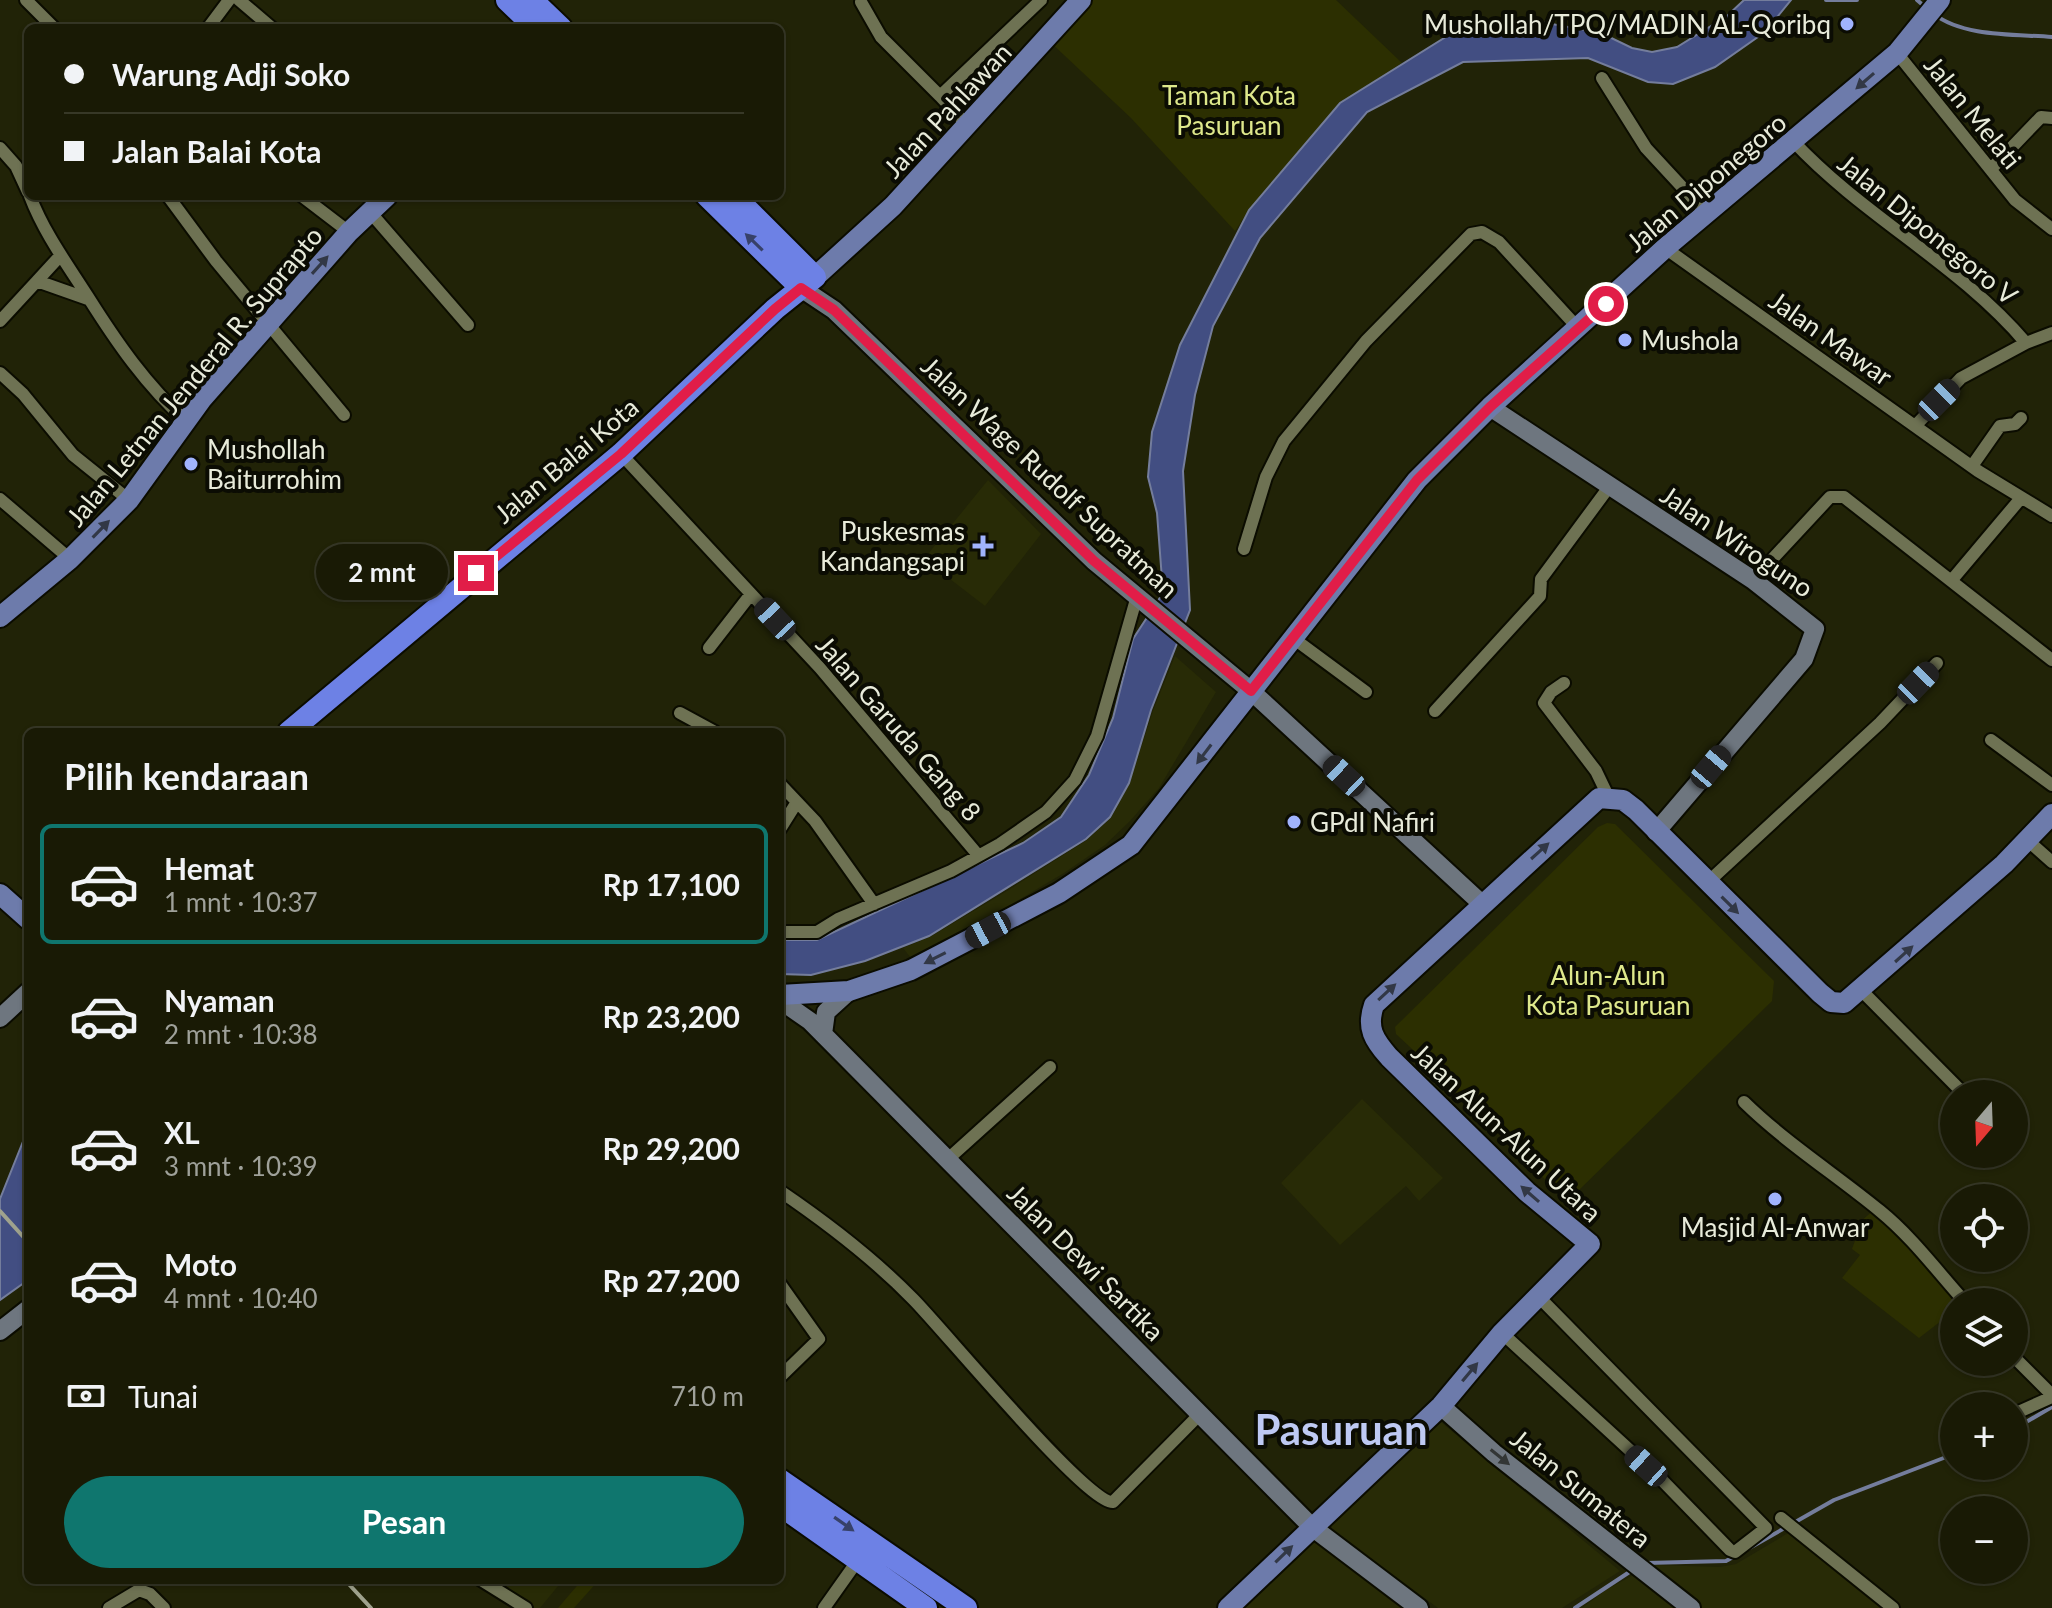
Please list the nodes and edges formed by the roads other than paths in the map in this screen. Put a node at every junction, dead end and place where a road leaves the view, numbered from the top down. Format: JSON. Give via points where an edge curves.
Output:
{"nodes":[{"id":1,"x":26,"y":0,"type":"edge"},
{"id":2,"x":229,"y":0,"type":"edge"},
{"id":3,"x":239,"y":0,"type":"edge"},
{"id":4,"x":507,"y":0,"type":"edge"},
{"id":5,"x":1041,"y":0,"type":"edge"},
{"id":6,"x":1081,"y":0,"type":"edge"},
{"id":7,"x":1940,"y":1,"type":"edge"},
{"id":8,"x":861,"y":2,"type":"edge"},
{"id":9,"x":530,"y":19,"type":"edge"},
{"id":10,"x":50,"y":24,"type":"edge"},
{"id":11,"x":211,"y":24,"type":"edge"},
{"id":12,"x":267,"y":24,"type":"edge"},
{"id":13,"x":1897,"y":53,"type":"junction"},
{"id":14,"x":1602,"y":78,"type":"dead end"},
{"id":15,"x":940,"y":96,"type":"junction"},
{"id":16,"x":2052,"y":118,"type":"edge"},
{"id":17,"x":969,"y":127,"type":"junction"},
{"id":18,"x":1793,"y":141,"type":"junction"},
{"id":19,"x":0,"y":148,"type":"edge"},
{"id":20,"x":1991,"y":169,"type":"junction"},
{"id":21,"x":24,"y":183,"type":"edge"},
{"id":22,"x":32,"y":200,"type":"edge"},
{"id":23,"x":171,"y":200,"type":"edge"},
{"id":24,"x":307,"y":200,"type":"edge"},
{"id":25,"x":383,"y":200,"type":"edge"},
{"id":26,"x":712,"y":200,"type":"edge"},
{"id":27,"x":737,"y":200,"type":"edge"},
{"id":28,"x":370,"y":212,"type":"junction"},
{"id":29,"x":1707,"y":214,"type":"junction"},
{"id":30,"x":2052,"y":229,"type":"edge"},
{"id":31,"x":349,"y":232,"type":"junction"},
{"id":32,"x":1665,"y":248,"type":"junction"},
{"id":33,"x":60,"y":256,"type":"junction"},
{"id":34,"x":37,"y":281,"type":"junction"},
{"id":35,"x":808,"y":282,"type":"junction"},
{"id":36,"x":88,"y":299,"type":"junction"},
{"id":37,"x":0,"y":321,"type":"edge"},
{"id":38,"x":268,"y":322,"type":"junction"},
{"id":39,"x":468,"y":325,"type":"dead end"},
{"id":40,"x":1579,"y":329,"type":"junction"},
{"id":41,"x":2052,"y":333,"type":"edge"},
{"id":42,"x":2021,"y":346,"type":"junction"},
{"id":43,"x":0,"y":373,"type":"edge"},
{"id":44,"x":1490,"y":407,"type":"junction"},
{"id":45,"x":344,"y":415,"type":"dead end"},
{"id":46,"x":2021,"y":418,"type":"dead end"},
{"id":47,"x":187,"y":422,"type":"junction"},
{"id":48,"x":1916,"y":425,"type":"junction"},
{"id":49,"x":621,"y":454,"type":"junction"},
{"id":50,"x":1972,"y":466,"type":"junction"},
{"id":51,"x":1609,"y":487,"type":"junction"},
{"id":52,"x":2021,"y":498,"type":"junction"},
{"id":53,"x":0,"y":499,"type":"edge"},
{"id":54,"x":129,"y":500,"type":"junction"},
{"id":55,"x":2052,"y":516,"type":"edge"},
{"id":56,"x":1244,"y":549,"type":"dead end"},
{"id":57,"x":70,"y":559,"type":"junction"},
{"id":58,"x":1753,"y":580,"type":"junction"},
{"id":59,"x":1950,"y":580,"type":"junction"},
{"id":60,"x":751,"y":594,"type":"junction"},
{"id":61,"x":1142,"y":600,"type":"junction"},
{"id":62,"x":0,"y":617,"type":"edge"},
{"id":63,"x":1293,"y":638,"type":"junction"},
{"id":64,"x":709,"y":648,"type":"dead end"},
{"id":65,"x":2052,"y":660,"type":"edge"},
{"id":66,"x":1937,"y":663,"type":"dead end"},
{"id":67,"x":1564,"y":683,"type":"dead end"},
{"id":68,"x":1251,"y":691,"type":"junction"},
{"id":69,"x":1366,"y":692,"type":"dead end"},
{"id":70,"x":1435,"y":711,"type":"dead end"},
{"id":71,"x":680,"y":713,"type":"dead end"},
{"id":72,"x":294,"y":728,"type":"edge"},
{"id":73,"x":708,"y":728,"type":"edge"},
{"id":74,"x":1991,"y":740,"type":"dead end"},
{"id":75,"x":2052,"y":785,"type":"edge"},
{"id":76,"x":784,"y":788,"type":"edge"},
{"id":77,"x":1608,"y":796,"type":"junction"},
{"id":78,"x":797,"y":802,"type":"junction"},
{"id":79,"x":2052,"y":814,"type":"edge"},
{"id":80,"x":784,"y":823,"type":"edge"},
{"id":81,"x":1656,"y":832,"type":"junction"},
{"id":82,"x":2026,"y":839,"type":"junction"},
{"id":83,"x":978,"y":855,"type":"junction"},
{"id":84,"x":2052,"y":862,"type":"edge"},
{"id":85,"x":1707,"y":883,"type":"junction"},
{"id":86,"x":0,"y":894,"type":"edge"},
{"id":87,"x":874,"y":904,"type":"junction"},
{"id":88,"x":1482,"y":904,"type":"junction"},
{"id":89,"x":24,"y":915,"type":"edge"},
{"id":90,"x":784,"y":932,"type":"edge"},
{"id":91,"x":1861,"y":990,"type":"junction"},
{"id":92,"x":849,"y":991,"type":"junction"},
{"id":93,"x":24,"y":996,"type":"edge"},
{"id":94,"x":784,"y":997,"type":"edge"},
{"id":95,"x":784,"y":1000,"type":"edge"},
{"id":96,"x":0,"y":1018,"type":"edge"},
{"id":97,"x":823,"y":1034,"type":"junction"},
{"id":98,"x":1050,"y":1067,"type":"dead end"},
{"id":99,"x":1950,"y":1080,"type":"edge"},
{"id":100,"x":1744,"y":1102,"type":"dead end"},
{"id":101,"x":948,"y":1159,"type":"junction"},
{"id":102,"x":784,"y":1194,"type":"edge"},
{"id":103,"x":1953,"y":1288,"type":"edge"},
{"id":104,"x":784,"y":1290,"type":"edge"},
{"id":105,"x":1538,"y":1296,"type":"junction"},
{"id":106,"x":24,"y":1312,"type":"edge"},
{"id":107,"x":0,"y":1331,"type":"edge"},
{"id":108,"x":1502,"y":1333,"type":"junction"},
{"id":109,"x":2028,"y":1371,"type":"edge"},
{"id":110,"x":784,"y":1373,"type":"edge"},
{"id":111,"x":2052,"y":1396,"type":"edge"},
{"id":112,"x":1441,"y":1406,"type":"junction"},
{"id":113,"x":2028,"y":1407,"type":"edge"},
{"id":114,"x":1200,"y":1414,"type":"junction"},
{"id":115,"x":784,"y":1483,"type":"edge"},
{"id":116,"x":784,"y":1508,"type":"edge"},
{"id":117,"x":1783,"y":1520,"type":"dead end"},
{"id":118,"x":1312,"y":1527,"type":"junction"},
{"id":119,"x":858,"y":1560,"type":"junction"},
{"id":120,"x":487,"y":1584,"type":"edge"},
{"id":121,"x":109,"y":1608,"type":"edge"},
{"id":122,"x":164,"y":1608,"type":"edge"},
{"id":123,"x":526,"y":1608,"type":"edge"},
{"id":124,"x":824,"y":1608,"type":"edge"},
{"id":125,"x":926,"y":1608,"type":"edge"},
{"id":126,"x":966,"y":1608,"type":"edge"},
{"id":127,"x":1228,"y":1608,"type":"edge"},
{"id":128,"x":1419,"y":1608,"type":"edge"},
{"id":129,"x":1691,"y":1608,"type":"edge"},
{"id":130,"x":1893,"y":1608,"type":"edge"}],
"edges":[{"from":1,"to":10,"type":"street"},
{"from":2,"to":11,"type":"street"},
{"from":3,"to":12,"type":"street"},
{"from":4,"to":9,"type":"highway"},
{"from":5,"to":15,"type":"street"},
{"from":6,"to":17,"type":"main road","name":"Jalan Pahlawan"},
{"from":7,"to":13,"type":"main road","name":"Jalan Diponegoro"},
{"from":8,"to":15,"type":"street","via":[[881,37]]},
{"from":13,"to":18,"type":"main road","name":"Jalan Diponegoro","one_way":true},
{"from":13,"to":20,"type":"street","name":"Jalan Melati"},
{"from":14,"to":29,"type":"street","via":[[1646,148]]},
{"from":15,"to":17,"type":"street"},
{"from":16,"to":20,"type":"street","via":[[2042,116]]},
{"from":17,"to":35,"type":"main road","name":"Jalan Pahlawan"},
{"from":18,"to":29,"type":"main road","name":"Jalan Diponegoro"},
{"from":18,"to":42,"type":"street","name":"Jalan Diponegoro V","via":[[1878,219],[1959,277]]},
{"from":19,"to":21,"type":"street"},
{"from":20,"to":30,"type":"street","name":"Jalan Melati","via":[[2015,200]]},
{"from":22,"to":33,"type":"street"},
{"from":23,"to":38,"type":"street"},
{"from":24,"to":31,"type":"street"},
{"from":25,"to":28,"type":"main road","name":"Jalan Letnan Jenderal R. Suprapto"},
{"from":35,"to":26,"type":"highway","one_way":true},
{"from":27,"to":35,"type":"highway"},
{"from":28,"to":31,"type":"main road","name":"Jalan Letnan Jenderal R. Suprapto"},
{"from":28,"to":39,"type":"street"},
{"from":29,"to":32,"type":"main road","name":"Jalan Diponegoro"},
{"from":38,"to":31,"type":"main road","name":"Jalan Letnan Jenderal R. Suprapto","one_way":true},
{"from":32,"to":40,"type":"main road","name":"Jalan Diponegoro"},
{"from":32,"to":48,"type":"street","name":"Jalan Mawar"},
{"from":33,"to":34,"type":"street"},
{"from":33,"to":36,"type":"street"},
{"from":34,"to":36,"type":"street"},
{"from":34,"to":37,"type":"street"},
{"from":35,"to":49,"type":"highway","name":"Jalan Balai Kota"},
{"from":35,"to":61,"type":"street","name":"Jalan Wage Rudolf Supratman","via":[[1073,541]]},
{"from":36,"to":47,"type":"street","via":[[143,379]]},
{"from":38,"to":45,"type":"street"},
{"from":38,"to":47,"type":"main road","name":"Jalan Letnan Jenderal R. Suprapto"},
{"from":40,"to":44,"type":"main road","name":"Jalan Diponegoro"},
{"from":40,"to":56,"type":"street","via":[[1499,242],[1482,232],[1471,234],[1366,341],[1284,441],[1266,477]]},
{"from":41,"to":42,"type":"street"},
{"from":42,"to":48,"type":"street","via":[[1961,378]]},
{"from":43,"to":54,"type":"street","via":[[73,455]]},
{"from":44,"to":51,"type":"street","name":"Jalan Wiroguno"},
{"from":44,"to":63,"type":"main road","name":"Jalan Diponegoro","via":[[1417,480]]},
{"from":46,"to":50,"type":"street","via":[[2000,426]]},
{"from":47,"to":54,"type":"main road","name":"Jalan Letnan Jenderal R. Suprapto"},
{"from":48,"to":50,"type":"street","name":"Jalan Mawar"},
{"from":49,"to":60,"type":"street","name":"Jalan Garuda Gang 8"},
{"from":49,"to":72,"type":"highway","name":"Jalan Balai Kota"},
{"from":50,"to":52,"type":"street","name":"Jalan Mawar"},
{"from":51,"to":58,"type":"street","name":"Jalan Wiroguno"},
{"from":51,"to":70,"type":"street","via":[[1541,579],[1540,596]]},
{"from":52,"to":55,"type":"street","name":"Jalan Mawar"},
{"from":52,"to":59,"type":"street"},
{"from":53,"to":57,"type":"street"},
{"from":57,"to":54,"type":"main road","name":"Jalan Letnan Jenderal R. Suprapto","one_way":true},
{"from":57,"to":62,"type":"main road","name":"Jalan Letnan Jenderal R. Suprapto"},
{"from":58,"to":59,"type":"street","via":[[1830,497],[1838,495]]},
{"from":58,"to":81,"type":"street","name":"Jalan Wiroguno","via":[[1813,625],[1813,643]]},
{"from":59,"to":65,"type":"street"},
{"from":60,"to":64,"type":"street"},
{"from":60,"to":83,"type":"street","name":"Jalan Garuda Gang 8"},
{"from":61,"to":68,"type":"street","name":"Jalan Wage Rudolf Supratman"},
{"from":61,"to":83,"type":"street","via":[[1097,736],[1075,780],[1046,812]]},
{"from":63,"to":68,"type":"main road","name":"Jalan Diponegoro"},
{"from":63,"to":69,"type":"street"},
{"from":66,"to":85,"type":"street"},
{"from":67,"to":77,"type":"street","via":[[1544,703],[1596,771]]},
{"from":68,"to":88,"type":"street","name":"Jalan Wage Rudolf Supratman"},
{"from":68,"to":92,"type":"main road","name":"Jalan Diponegoro","one_way":true,"via":[[1131,845],[1059,893],[964,943],[911,970]]},
{"from":71,"to":73,"type":"street"},
{"from":74,"to":75,"type":"street"},
{"from":76,"to":78,"type":"street"},
{"from":77,"to":81,"type":"main road","via":[[1623,800]]},
{"from":88,"to":77,"type":"main road","name":"Jalan Alun-Alun Utara","one_way":true,"via":[[1599,798]]},
{"from":78,"to":80,"type":"street"},
{"from":78,"to":87,"type":"street"},
{"from":79,"to":82,"type":"main road"},
{"from":81,"to":85,"type":"main road"},
{"from":82,"to":84,"type":"street"},
{"from":91,"to":82,"type":"main road","one_way":true},
{"from":83,"to":87,"type":"street"},
{"from":85,"to":91,"type":"main road","one_way":true,"via":[[1831,1002],[1844,1003]]},
{"from":86,"to":89,"type":"main road"},
{"from":87,"to":90,"type":"street","via":[[817,932]]},
{"from":105,"to":88,"type":"main road","name":"Jalan Alun-Alun Utara","one_way":true,"via":[[1590,1244],[1527,1192],[1389,1057],[1370,1028],[1374,1005]]},
{"from":91,"to":99,"type":"street"},
{"from":92,"to":94,"type":"main road","name":"Jalan Diponegoro"},
{"from":92,"to":97,"type":"street","via":[[826,1012]]},
{"from":93,"to":96,"type":"street"},
{"from":95,"to":97,"type":"street","name":"Jalan Dewi Sartika"},
{"from":97,"to":101,"type":"street","name":"Jalan Dewi Sartika"},
{"from":98,"to":101,"type":"street"},
{"from":100,"to":103,"type":"street","via":[[1773,1131],[1879,1210]]},
{"from":101,"to":114,"type":"street","name":"Jalan Dewi Sartika"},
{"from":102,"to":114,"type":"street","via":[[831,1226],[912,1298],[1102,1501],[1113,1502]]},
{"from":104,"to":110,"type":"street","via":[[819,1339]]},
{"from":105,"to":108,"type":"main road"},
{"from":105,"to":108,"type":"street","via":[[1766,1528],[1735,1552],[1730,1550]]},
{"from":106,"to":107,"type":"street"},
{"from":112,"to":108,"type":"main road","one_way":true},
{"from":109,"to":111,"type":"street"},
{"from":111,"to":113,"type":"street"},
{"from":112,"to":118,"type":"main road"},
{"from":112,"to":129,"type":"street","name":"Jalan Sumatera","one_way":true},
{"from":114,"to":118,"type":"street","name":"Jalan Dewi Sartika"},
{"from":115,"to":126,"type":"highway","one_way":true},
{"from":116,"to":119,"type":"highway"},
{"from":117,"to":130,"type":"street"},
{"from":127,"to":118,"type":"main road","one_way":true},
{"from":118,"to":128,"type":"street","name":"Jalan Dewi Sartika"},
{"from":119,"to":124,"type":"street"},
{"from":119,"to":125,"type":"highway"},
{"from":120,"to":123,"type":"street"},
{"from":121,"to":122,"type":"street","via":[[139,1590]]}]}
